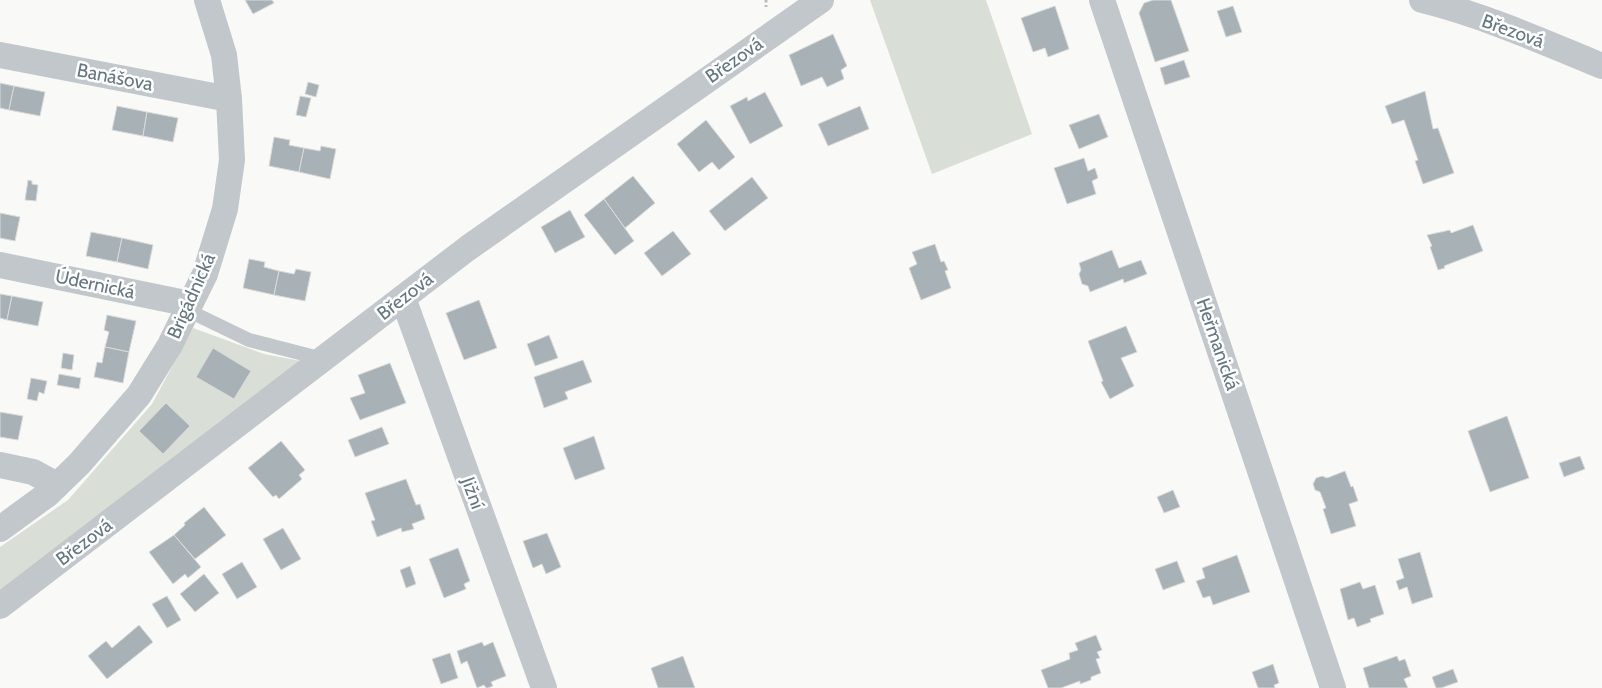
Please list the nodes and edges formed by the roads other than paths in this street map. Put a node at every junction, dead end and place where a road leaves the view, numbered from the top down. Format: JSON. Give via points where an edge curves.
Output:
{"nodes":[{"id":1,"x":207,"y":0,"type":"edge"},
{"id":2,"x":821,"y":0,"type":"edge"},
{"id":3,"x":1102,"y":0,"type":"edge"},
{"id":4,"x":1422,"y":0,"type":"edge"},
{"id":5,"x":0,"y":55,"type":"edge"},
{"id":6,"x":1602,"y":66,"type":"edge"},
{"id":7,"x":230,"y":99,"type":"junction"},
{"id":8,"x":0,"y":265,"type":"edge"},
{"id":9,"x":402,"y":298,"type":"junction"},
{"id":10,"x":189,"y":307,"type":"junction"},
{"id":11,"x":323,"y":359,"type":"junction"},
{"id":12,"x":0,"y":465,"type":"edge"},
{"id":13,"x":58,"y":485,"type":"junction"},
{"id":14,"x":0,"y":529,"type":"edge"},
{"id":15,"x":0,"y":606,"type":"edge"},
{"id":16,"x":544,"y":688,"type":"edge"},
{"id":17,"x":1333,"y":688,"type":"edge"}],
"edges":[{"from":1,"to":7,"type":"street","name":"Brigádnická","via":[[224,55]]},
{"from":2,"to":9,"type":"street","name":"Březová"},
{"from":3,"to":17,"type":"street","name":"Heřmanická"},
{"from":4,"to":6,"type":"street","name":"Březová","via":[[1542,41]]},
{"from":5,"to":7,"type":"street","name":"Banášova"},
{"from":7,"to":10,"type":"street","name":"Brigádnická","via":[[232,160],[225,209],[205,274]]},
{"from":8,"to":10,"type":"street","name":"Údernická"},
{"from":9,"to":11,"type":"street","name":"Březová"},
{"from":9,"to":16,"type":"street","name":"Jižní"},
{"from":10,"to":11,"type":"lane","via":[[249,340]]},
{"from":10,"to":13,"type":"street","name":"Brigádnická","via":[[170,346],[139,395]]},
{"from":11,"to":15,"type":"street","name":"Březová"},
{"from":12,"to":13,"type":"street","via":[[33,472]]},
{"from":13,"to":14,"type":"street","name":"Brigádnická"}]}
